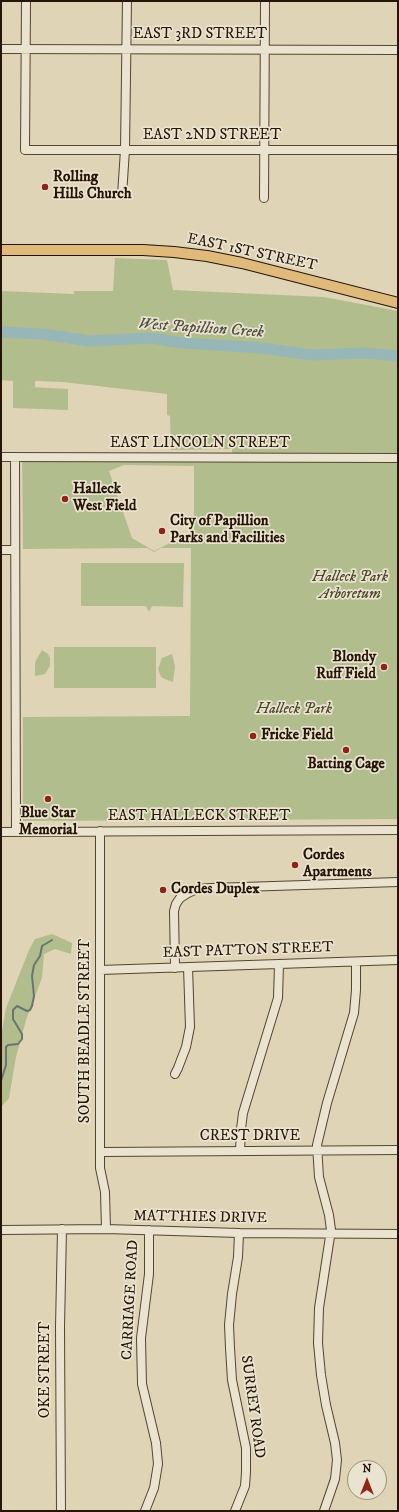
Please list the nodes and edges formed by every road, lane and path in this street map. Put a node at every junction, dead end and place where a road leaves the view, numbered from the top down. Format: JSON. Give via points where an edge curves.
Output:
{"nodes":[{"id":1,"x":26,"y":1,"type":"edge"},
{"id":2,"x":128,"y":1,"type":"edge"},
{"id":3,"x":265,"y":1,"type":"edge"},
{"id":4,"x":1,"y":49,"type":"edge"},
{"id":5,"x":25,"y":49,"type":"junction"},
{"id":6,"x":127,"y":49,"type":"junction"},
{"id":7,"x":266,"y":50,"type":"junction"},
{"id":8,"x":398,"y":50,"type":"edge"},
{"id":9,"x":125,"y":150,"type":"junction"},
{"id":10,"x":398,"y":150,"type":"edge"},
{"id":11,"x":265,"y":151,"type":"junction"},
{"id":12,"x":122,"y":196,"type":"dead end"},
{"id":13,"x":264,"y":198,"type":"dead end"},
{"id":14,"x":1,"y":250,"type":"edge"},
{"id":15,"x":398,"y":303,"type":"edge"},
{"id":16,"x":1,"y":458,"type":"edge"},
{"id":17,"x":15,"y":458,"type":"junction"},
{"id":18,"x":398,"y":458,"type":"edge"},
{"id":19,"x":1,"y":550,"type":"edge"},
{"id":20,"x":15,"y":550,"type":"junction"},
{"id":21,"x":398,"y":830,"type":"edge"},
{"id":22,"x":100,"y":831,"type":"junction"},
{"id":23,"x":1,"y":832,"type":"edge"},
{"id":24,"x":16,"y":832,"type":"junction"},
{"id":25,"x":398,"y":882,"type":"edge"},
{"id":26,"x":398,"y":960,"type":"edge"},
{"id":27,"x":356,"y":962,"type":"junction"},
{"id":28,"x":279,"y":965,"type":"junction"},
{"id":29,"x":188,"y":967,"type":"junction"},
{"id":30,"x":175,"y":968,"type":"junction"},
{"id":31,"x":100,"y":970,"type":"junction"},
{"id":32,"x":174,"y":1074,"type":"dead end"},
{"id":33,"x":398,"y":1150,"type":"edge"},
{"id":34,"x":240,"y":1151,"type":"junction"},
{"id":35,"x":316,"y":1151,"type":"junction"},
{"id":36,"x":101,"y":1152,"type":"junction"},
{"id":37,"x":106,"y":1229,"type":"junction"},
{"id":38,"x":1,"y":1230,"type":"edge"},
{"id":39,"x":62,"y":1230,"type":"junction"},
{"id":40,"x":149,"y":1230,"type":"junction"},
{"id":41,"x":239,"y":1233,"type":"junction"},
{"id":42,"x":330,"y":1234,"type":"junction"},
{"id":43,"x":398,"y":1234,"type":"edge"},
{"id":44,"x":61,"y":1511,"type":"edge"},
{"id":45,"x":145,"y":1511,"type":"edge"},
{"id":46,"x":235,"y":1511,"type":"edge"},
{"id":47,"x":324,"y":1511,"type":"edge"}],
"edges":[{"from":1,"to":5,"type":"street"},
{"from":2,"to":6,"type":"street"},
{"from":3,"to":7,"type":"street"},
{"from":4,"to":5,"type":"street","name":"EAST 3RD STREET"},
{"from":5,"to":6,"type":"street","name":"EAST 3RD STREET"},
{"from":5,"to":9,"type":"street","name":"EAST 2ND STREET","via":[[25,150]]},
{"from":6,"to":7,"type":"street","name":"EAST 3RD STREET"},
{"from":6,"to":9,"type":"street"},
{"from":7,"to":8,"type":"street","name":"EAST 3RD STREET"},
{"from":7,"to":11,"type":"street"},
{"from":9,"to":11,"type":"street","name":"EAST 2ND STREET"},
{"from":9,"to":12,"type":"street"},
{"from":10,"to":11,"type":"street","name":"EAST 2ND STREET"},
{"from":11,"to":13,"type":"street"},
{"from":14,"to":15,"type":"main road","name":"EAST 1ST STREET","via":[[143,250],[194,254],[242,263]]},
{"from":16,"to":17,"type":"street","name":"EAST LINCOLN STREET"},
{"from":17,"to":18,"type":"street","name":"EAST LINCOLN STREET"},
{"from":17,"to":20,"type":"street"},
{"from":19,"to":20,"type":"street"},
{"from":20,"to":24,"type":"street"},
{"from":21,"to":22,"type":"street","name":"EAST HALLECK STREET"},
{"from":22,"to":24,"type":"street","name":"EAST HALLECK STREET"},
{"from":22,"to":31,"type":"street","name":"SOUTH BEADLE STREET"},
{"from":23,"to":24,"type":"street","name":"EAST HALLECK STREET"},
{"from":25,"to":30,"type":"street","via":[[197,889],[180,898],[174,911]]},
{"from":26,"to":27,"type":"street","name":"EAST PATTON STREET"},
{"from":27,"to":28,"type":"street","name":"EAST PATTON STREET"},
{"from":27,"to":35,"type":"street","via":[[354,1013],[326,1103]]},
{"from":28,"to":29,"type":"street","name":"EAST PATTON STREET"},
{"from":28,"to":34,"type":"street","via":[[278,998],[243,1114]]},
{"from":29,"to":30,"type":"street","name":"EAST PATTON STREET"},
{"from":29,"to":32,"type":"street","via":[[190,1027],[186,1047]]},
{"from":30,"to":31,"type":"street","name":"EAST PATTON STREET"},
{"from":31,"to":36,"type":"street","name":"SOUTH BEADLE STREET"},
{"from":33,"to":35,"type":"street","name":"CREST DRIVE"},
{"from":34,"to":35,"type":"street","name":"CREST DRIVE"},
{"from":34,"to":36,"type":"street","name":"CREST DRIVE"},
{"from":35,"to":42,"type":"street","via":[[319,1177],[329,1215]]},
{"from":36,"to":37,"type":"street","name":"SOUTH BEADLE STREET","via":[[100,1168],[105,1192]]},
{"from":37,"to":39,"type":"street","name":"MATTHIES DRIVE"},
{"from":37,"to":40,"type":"street","name":"MATTHIES DRIVE"},
{"from":38,"to":39,"type":"street","name":"MATTHIES DRIVE"},
{"from":39,"to":44,"type":"street","name":"OKE STREET"},
{"from":40,"to":41,"type":"street","name":"MATTHIES DRIVE"},
{"from":40,"to":45,"type":"street","name":"CARRIAGE ROAD","via":[[149,1274],[141,1338],[142,1384],[156,1443],[158,1464],[154,1488]]},
{"from":41,"to":42,"type":"street","name":"MATTHIES DRIVE"},
{"from":41,"to":46,"type":"street","name":"SURREY ROAD","via":[[229,1325],[232,1380],[246,1448],[246,1472],[245,1486]]},
{"from":42,"to":43,"type":"street","name":"MATTHIES DRIVE"},
{"from":42,"to":47,"type":"street","via":[[319,1308],[318,1343],[321,1375],[337,1460],[335,1479]]}]}
